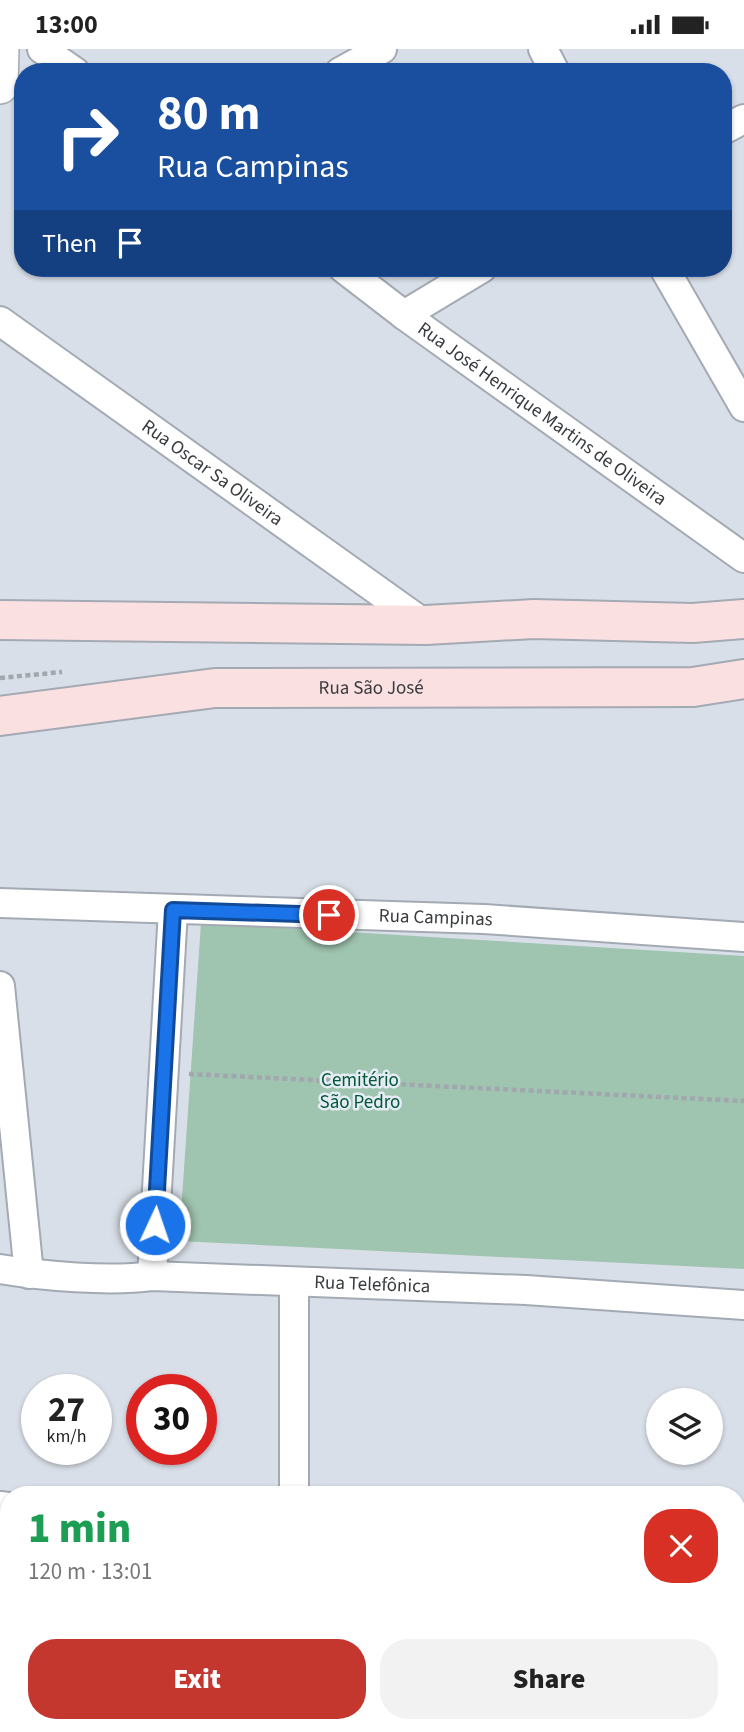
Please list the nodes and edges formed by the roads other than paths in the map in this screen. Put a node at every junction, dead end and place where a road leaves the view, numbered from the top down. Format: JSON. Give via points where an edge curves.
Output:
{"nodes":[{"id":1,"x":1,"y":49,"type":"edge"},
{"id":2,"x":42,"y":49,"type":"edge"},
{"id":3,"x":382,"y":49,"type":"edge"},
{"id":4,"x":62,"y":63,"type":"edge"},
{"id":5,"x":356,"y":63,"type":"edge"},
{"id":6,"x":0,"y":86,"type":"edge"},
{"id":7,"x":355,"y":277,"type":"edge"},
{"id":8,"x":467,"y":277,"type":"edge"},
{"id":9,"x":669,"y":277,"type":"edge"},
{"id":10,"x":404,"y":314,"type":"junction"},
{"id":11,"x":0,"y":321,"type":"edge"},
{"id":12,"x":741,"y":396,"type":"edge"},
{"id":13,"x":744,"y":558,"type":"edge"},
{"id":14,"x":744,"y":619,"type":"edge"},
{"id":15,"x":0,"y":620,"type":"edge"},
{"id":16,"x":426,"y":625,"type":"junction"},
{"id":17,"x":744,"y":680,"type":"edge"},
{"id":18,"x":0,"y":716,"type":"edge"},
{"id":19,"x":0,"y":903,"type":"edge"},
{"id":20,"x":173,"y":910,"type":"junction"},
{"id":21,"x":744,"y":937,"type":"edge"},
{"id":22,"x":0,"y":986,"type":"edge"},
{"id":23,"x":0,"y":1269,"type":"edge"},
{"id":24,"x":29,"y":1274,"type":"junction"},
{"id":25,"x":152,"y":1276,"type":"junction"},
{"id":26,"x":294,"y":1283,"type":"junction"},
{"id":27,"x":744,"y":1305,"type":"edge"},
{"id":28,"x":294,"y":1486,"type":"edge"}],
"edges":[{"from":1,"to":6,"type":"street"},
{"from":2,"to":4,"type":"street"},
{"from":3,"to":5,"type":"street"},
{"from":7,"to":10,"type":"street","name":"Rua José Henrique Martins de Oliveira"},
{"from":8,"to":10,"type":"street"},
{"from":9,"to":12,"type":"street"},
{"from":10,"to":13,"type":"street","name":"Rua José Henrique Martins de Oliveira"},
{"from":11,"to":16,"type":"street","name":"Rua Oscar Sa Oliveira"},
{"from":14,"to":16,"type":"main road","via":[[534,619]]},
{"from":15,"to":16,"type":"main road"},
{"from":17,"to":18,"type":"main road","name":"Rua São José","via":[[693,687],[215,688]]},
{"from":19,"to":20,"type":"street","name":"Rua Campinas"},
{"from":20,"to":21,"type":"street","name":"Rua Campinas","via":[[484,919]]},
{"from":20,"to":25,"type":"street"},
{"from":22,"to":24,"type":"street"},
{"from":23,"to":24,"type":"street","name":"Rua Telefônica"},
{"from":24,"to":25,"type":"street","name":"Rua Telefônica"},
{"from":25,"to":26,"type":"street","name":"Rua Telefônica"},
{"from":26,"to":27,"type":"street","name":"Rua Telefônica","via":[[526,1290]]},
{"from":26,"to":28,"type":"street"}]}
